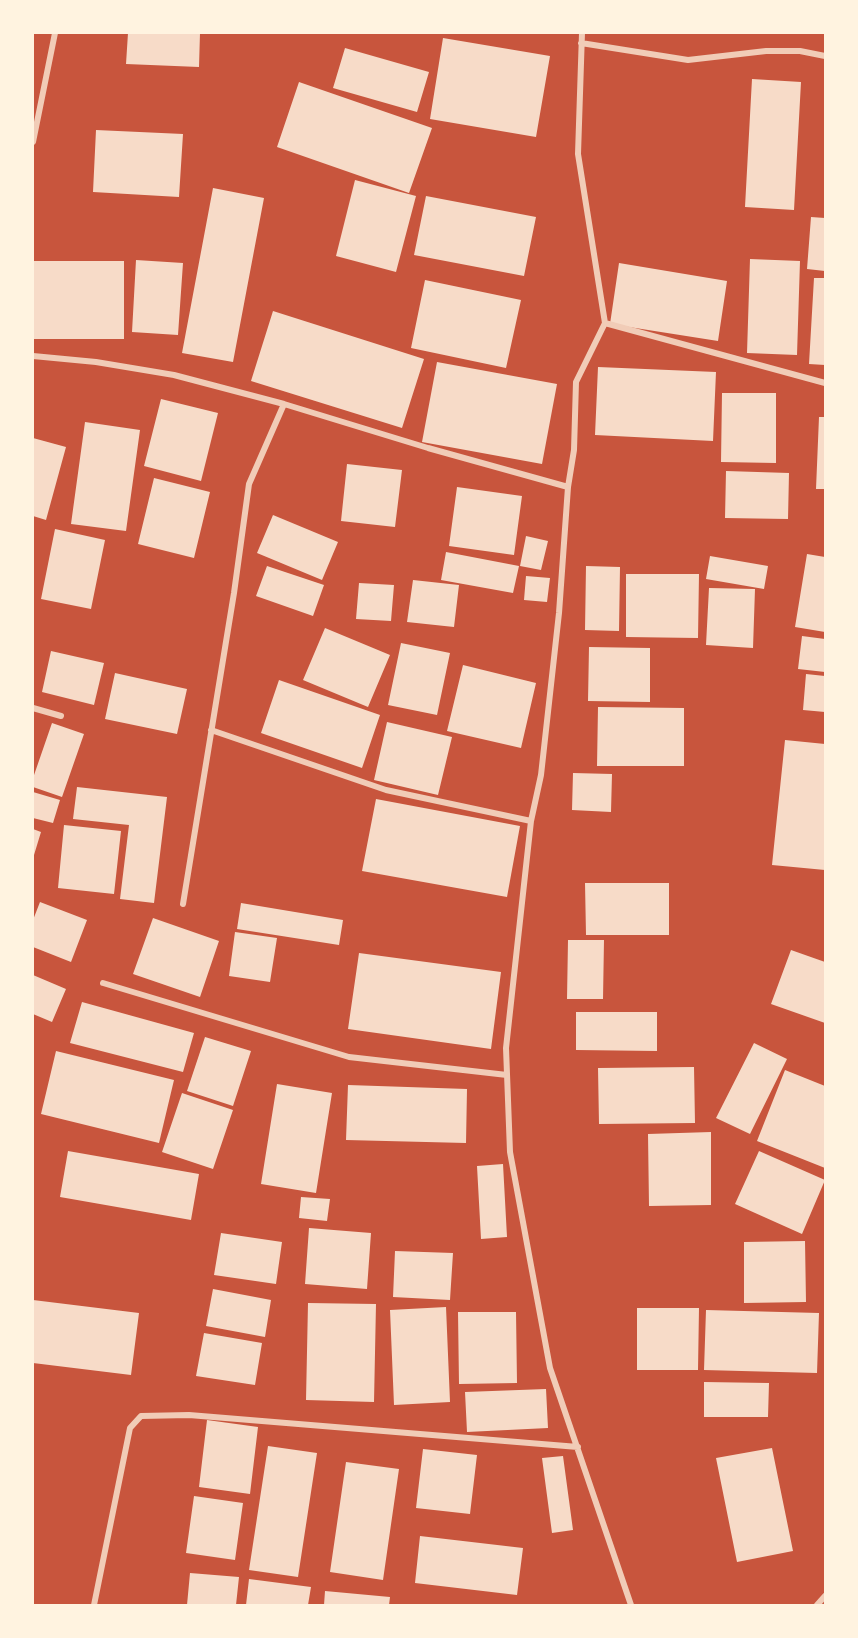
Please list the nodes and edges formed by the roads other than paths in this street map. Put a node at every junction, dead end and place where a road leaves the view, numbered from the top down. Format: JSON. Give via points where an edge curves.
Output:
{"nodes":[{"id":1,"x":55,"y":33,"type":"edge"},
{"id":2,"x":582,"y":33,"type":"edge"},
{"id":3,"x":581,"y":43,"type":"junction"},
{"id":4,"x":825,"y":56,"type":"edge"},
{"id":5,"x":33,"y":142,"type":"edge"},
{"id":6,"x":605,"y":323,"type":"junction"},
{"id":7,"x":33,"y":356,"type":"edge"},
{"id":8,"x":825,"y":383,"type":"edge"},
{"id":9,"x":284,"y":404,"type":"junction"},
{"id":10,"x":568,"y":486,"type":"junction"},
{"id":11,"x":33,"y":708,"type":"edge"},
{"id":12,"x":61,"y":716,"type":"dead end"},
{"id":13,"x":211,"y":730,"type":"junction"},
{"id":14,"x":531,"y":821,"type":"junction"},
{"id":15,"x":183,"y":904,"type":"dead end"},
{"id":16,"x":103,"y":983,"type":"dead end"},
{"id":17,"x":507,"y":1075,"type":"junction"},
{"id":18,"x":578,"y":1446,"type":"junction"},
{"id":19,"x":825,"y":1596,"type":"edge"},
{"id":20,"x":94,"y":1605,"type":"edge"},
{"id":21,"x":631,"y":1605,"type":"edge"},
{"id":22,"x":817,"y":1605,"type":"edge"}],
"edges":[{"from":1,"to":5,"type":"street"},
{"from":2,"to":3,"type":"street"},
{"from":3,"to":4,"type":"street","via":[[688,60],[766,51]]},
{"from":3,"to":6,"type":"street","via":[[578,154]]},
{"from":6,"to":8,"type":"street"},
{"from":6,"to":10,"type":"street","via":[[576,382],[574,450]]},
{"from":7,"to":9,"type":"street","via":[[174,375]]},
{"from":9,"to":10,"type":"street"},
{"from":9,"to":13,"type":"street","via":[[249,484]]},
{"from":10,"to":14,"type":"street","via":[[559,613]]},
{"from":11,"to":12,"type":"street"},
{"from":13,"to":14,"type":"street","via":[[387,790]]},
{"from":13,"to":15,"type":"street"},
{"from":14,"to":17,"type":"street","via":[[506,1048]]},
{"from":16,"to":17,"type":"street","via":[[349,1057]]},
{"from":17,"to":18,"type":"street","via":[[510,1152],[550,1368]]},
{"from":18,"to":20,"type":"street","via":[[189,1415],[141,1416],[130,1428]]},
{"from":18,"to":21,"type":"street"},
{"from":19,"to":22,"type":"street"}]}
